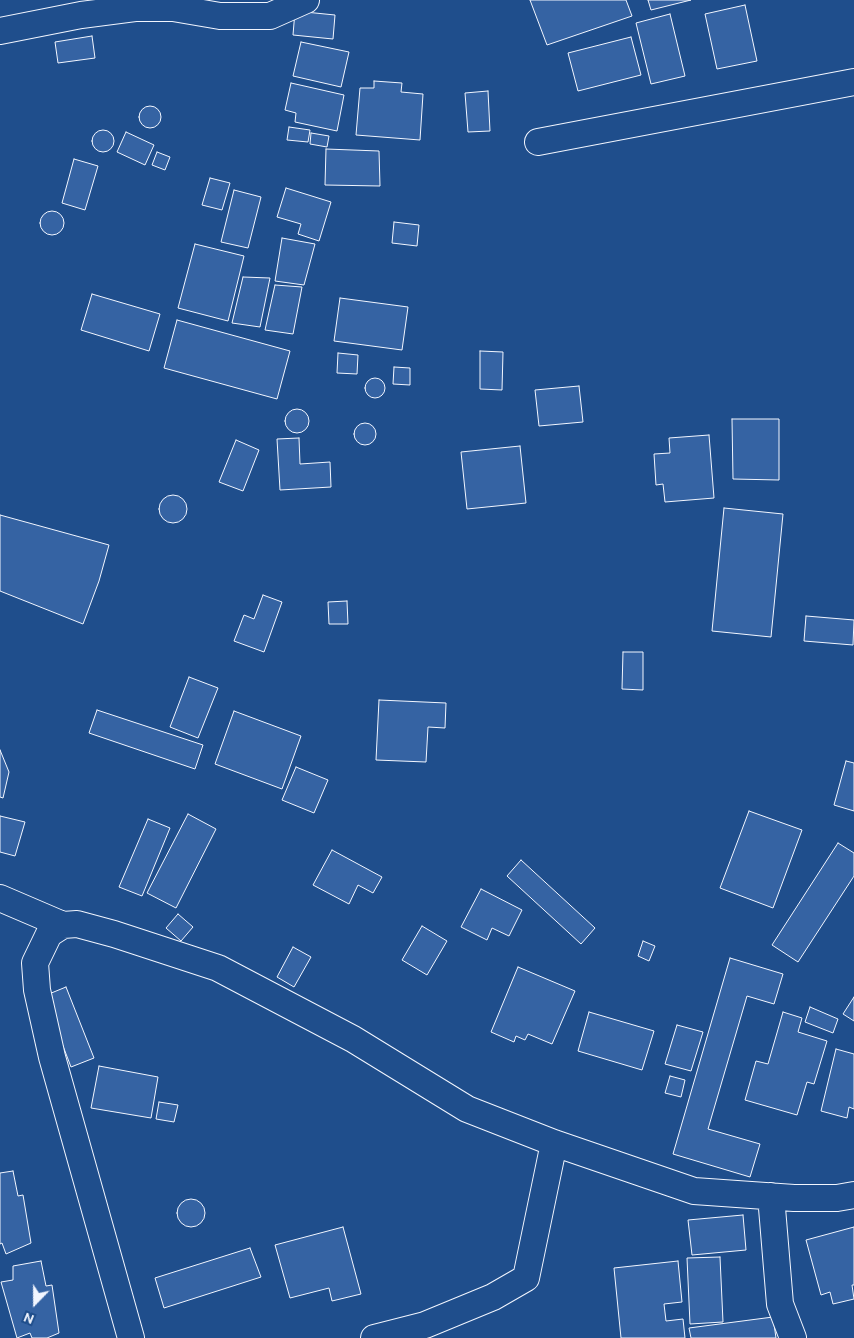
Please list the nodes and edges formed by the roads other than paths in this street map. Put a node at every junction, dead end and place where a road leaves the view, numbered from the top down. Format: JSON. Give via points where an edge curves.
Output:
{"nodes":[{"id":1,"x":306,"y":0,"type":"edge"},
{"id":2,"x":0,"y":31,"type":"edge"},
{"id":3,"x":854,"y":82,"type":"edge"},
{"id":4,"x":538,"y":142,"type":"dead end"},
{"id":5,"x":0,"y":898,"type":"edge"},
{"id":6,"x":27,"y":909,"type":"junction"},
{"id":7,"x":63,"y":925,"type":"junction"},
{"id":8,"x":41,"y":950,"type":"junction"},
{"id":9,"x":554,"y":1143,"type":"junction"},
{"id":10,"x":854,"y":1195,"type":"edge"},
{"id":11,"x":771,"y":1196,"type":"junction"},
{"id":12,"x":132,"y":1338,"type":"edge"},
{"id":13,"x":374,"y":1338,"type":"edge"},
{"id":14,"x":793,"y":1338,"type":"edge"}],
"edges":[{"from":1,"to":2,"type":"street","via":[[270,16],[220,16],[173,8],[135,8]]},
{"from":3,"to":4,"type":"street"},
{"from":5,"to":6,"type":"street"},
{"from":6,"to":7,"type":"street"},
{"from":6,"to":8,"type":"street"},
{"from":7,"to":8,"type":"street","via":[[49,934]]},
{"from":7,"to":9,"type":"street","via":[[77,924],[114,934],[218,968],[353,1038],[467,1109]]},
{"from":8,"to":12,"type":"street","via":[[35,963],[37,990],[52,1057]]},
{"from":9,"to":11,"type":"street","via":[[694,1191]]},
{"from":9,"to":13,"type":"street","via":[[526,1278],[493,1297],[425,1325]]},
{"from":10,"to":11,"type":"street","via":[[838,1198]]},
{"from":11,"to":14,"type":"street","via":[[780,1304]]}]}
